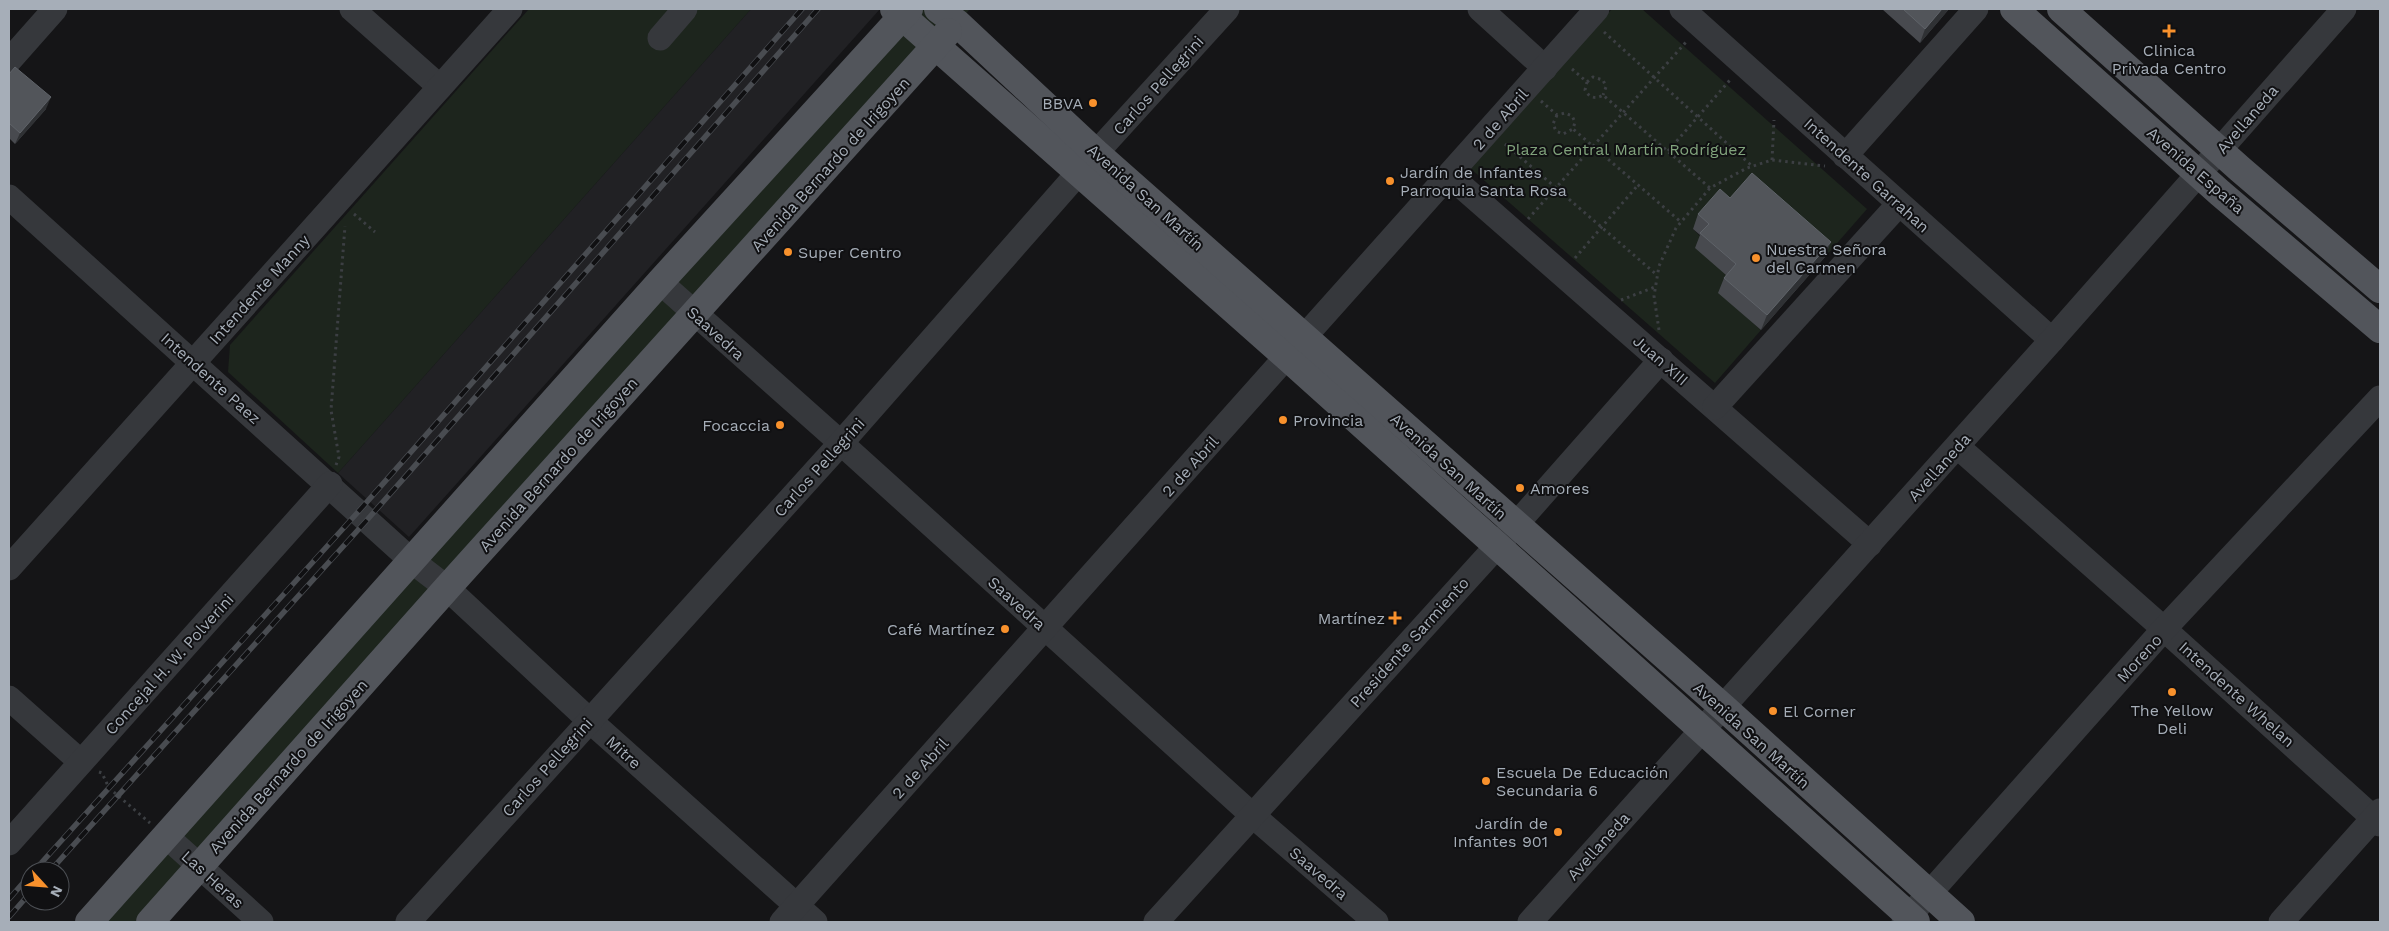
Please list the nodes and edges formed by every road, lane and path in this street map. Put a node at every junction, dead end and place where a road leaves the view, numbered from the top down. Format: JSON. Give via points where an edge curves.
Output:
{"nodes":[{"id":1,"x":55,"y":9,"type":"edge"},
{"id":2,"x":352,"y":9,"type":"edge"},
{"id":3,"x":510,"y":9,"type":"edge"},
{"id":4,"x":686,"y":9,"type":"edge"},
{"id":5,"x":1227,"y":9,"type":"edge"},
{"id":6,"x":1480,"y":9,"type":"edge"},
{"id":7,"x":1682,"y":9,"type":"edge"},
{"id":8,"x":1976,"y":9,"type":"edge"},
{"id":9,"x":2014,"y":9,"type":"edge"},
{"id":10,"x":2061,"y":9,"type":"edge"},
{"id":11,"x":2344,"y":9,"type":"edge"},
{"id":12,"x":902,"y":11,"type":"edge"},
{"id":13,"x":955,"y":13,"type":"edge"},
{"id":14,"x":1593,"y":13,"type":"edge"},
{"id":15,"x":1700,"y":25,"type":"junction"},
{"id":16,"x":660,"y":38,"type":"dead end"},
{"id":17,"x":936,"y":46,"type":"junction"},
{"id":18,"x":9,"y":61,"type":"edge"},
{"id":19,"x":1550,"y":61,"type":"junction"},
{"id":20,"x":1744,"y":64,"type":"junction"},
{"id":21,"x":1654,"y":77,"type":"junction"},
{"id":22,"x":1587,"y":82,"type":"junction"},
{"id":23,"x":440,"y":87,"type":"junction"},
{"id":24,"x":1526,"y":88,"type":"junction"},
{"id":25,"x":1776,"y":93,"type":"junction"},
{"id":26,"x":1602,"y":96,"type":"junction"},
{"id":27,"x":1623,"y":113,"type":"junction"},
{"id":28,"x":1557,"y":115,"type":"junction"},
{"id":29,"x":1698,"y":117,"type":"junction"},
{"id":30,"x":1573,"y":129,"type":"junction"},
{"id":31,"x":1489,"y":131,"type":"junction"},
{"id":32,"x":1593,"y":146,"type":"junction"},
{"id":33,"x":2220,"y":150,"type":"junction"},
{"id":34,"x":1668,"y":151,"type":"junction"},
{"id":35,"x":1846,"y":156,"type":"junction"},
{"id":36,"x":1772,"y":160,"type":"junction"},
{"id":37,"x":1088,"y":162,"type":"junction"},
{"id":38,"x":1752,"y":166,"type":"junction"},
{"id":39,"x":2199,"y":174,"type":"junction"},
{"id":40,"x":1450,"y":176,"type":"junction"},
{"id":41,"x":1638,"y":186,"type":"junction"},
{"id":42,"x":1556,"y":188,"type":"junction"},
{"id":43,"x":1710,"y":188,"type":"junction"},
{"id":44,"x":9,"y":197,"type":"edge"},
{"id":45,"x":347,"y":199,"type":"junction"},
{"id":46,"x":1899,"y":204,"type":"junction"},
{"id":47,"x":1681,"y":222,"type":"junction"},
{"id":48,"x":1602,"y":227,"type":"junction"},
{"id":49,"x":375,"y":232,"type":"dead end"},
{"id":50,"x":1516,"y":234,"type":"junction"},
{"id":51,"x":1562,"y":273,"type":"junction"},
{"id":52,"x":1657,"y":275,"type":"junction"},
{"id":53,"x":660,"y":282,"type":"junction"},
{"id":54,"x":1656,"y":287,"type":"junction"},
{"id":55,"x":2380,"y":289,"type":"edge"},
{"id":56,"x":1600,"y":307,"type":"junction"},
{"id":57,"x":694,"y":314,"type":"junction"},
{"id":58,"x":2380,"y":329,"type":"edge"},
{"id":59,"x":2052,"y":340,"type":"junction"},
{"id":60,"x":1296,"y":347,"type":"junction"},
{"id":61,"x":1661,"y":360,"type":"junction"},
{"id":62,"x":194,"y":362,"type":"junction"},
{"id":63,"x":2380,"y":398,"type":"edge"},
{"id":64,"x":1715,"y":407,"type":"junction"},
{"id":65,"x":841,"y":443,"type":"junction"},
{"id":66,"x":1958,"y":446,"type":"junction"},
{"id":67,"x":330,"y":484,"type":"junction"},
{"id":68,"x":1514,"y":525,"type":"junction"},
{"id":69,"x":1870,"y":544,"type":"junction"},
{"id":70,"x":1497,"y":546,"type":"junction"},
{"id":71,"x":412,"y":560,"type":"junction"},
{"id":72,"x":9,"y":568,"type":"edge"},
{"id":73,"x":447,"y":588,"type":"junction"},
{"id":74,"x":1045,"y":629,"type":"junction"},
{"id":75,"x":2164,"y":629,"type":"junction"},
{"id":76,"x":9,"y":698,"type":"edge"},
{"id":77,"x":1724,"y":708,"type":"junction"},
{"id":78,"x":589,"y":720,"type":"junction"},
{"id":79,"x":1702,"y":731,"type":"junction"},
{"id":80,"x":81,"y":762,"type":"junction"},
{"id":81,"x":1251,"y":814,"type":"junction"},
{"id":82,"x":2378,"y":817,"type":"edge"},
{"id":83,"x":166,"y":836,"type":"junction"},
{"id":84,"x":9,"y":843,"type":"edge"},
{"id":85,"x":198,"y":867,"type":"junction"},
{"id":86,"x":1929,"y":894,"type":"junction"},
{"id":87,"x":798,"y":917,"type":"edge"},
{"id":88,"x":1910,"y":920,"type":"edge"},
{"id":89,"x":90,"y":922,"type":"edge"},
{"id":90,"x":150,"y":922,"type":"edge"},
{"id":91,"x":261,"y":922,"type":"edge"},
{"id":92,"x":408,"y":922,"type":"edge"},
{"id":93,"x":1156,"y":922,"type":"edge"},
{"id":94,"x":1376,"y":922,"type":"edge"},
{"id":95,"x":1530,"y":922,"type":"edge"},
{"id":96,"x":1961,"y":922,"type":"edge"},
{"id":97,"x":2282,"y":922,"type":"edge"}],
"edges":[{"from":1,"to":18,"type":"street"},
{"from":2,"to":23,"type":"street"},
{"from":3,"to":23,"type":"street","name":"Intendente Manny"},
{"from":4,"to":16,"type":"street"},
{"from":5,"to":37,"type":"street","name":"Carlos Pellegrini"},
{"from":6,"to":19,"type":"street"},
{"from":7,"to":15,"type":"street","name":"Intendente Garrahan"},
{"from":8,"to":35,"type":"street"},
{"from":9,"to":39,"type":"main road","name":"Avenida España"},
{"from":10,"to":33,"type":"main road","name":"Avenida España"},
{"from":11,"to":33,"type":"street","name":"Avellaneda"},
{"from":12,"to":17,"type":"main road","name":"Avenida San Martín"},
{"from":12,"to":53,"type":"main road"},
{"from":13,"to":17,"type":"main road","name":"Avenida Bernardo de Irigoyen"},
{"from":13,"to":37,"type":"main road","name":"Avenida San Martín"},
{"from":14,"to":19,"type":"street","name":"2 de Abril"},
{"from":14,"to":21,"type":"path"},
{"from":15,"to":20,"type":"street","name":"Intendente Garrahan"},
{"from":15,"to":21,"type":"path"},
{"from":17,"to":37,"type":"main road","name":"Avenida San Martín"},
{"from":17,"to":57,"type":"main road","name":"Avenida Bernardo de Irigoyen"},
{"from":19,"to":22,"type":"path"},
{"from":19,"to":24,"type":"street","name":"2 de Abril"},
{"from":20,"to":25,"type":"street","name":"Intendente Garrahan"},
{"from":20,"to":29,"type":"path"},
{"from":21,"to":27,"type":"path"},
{"from":21,"to":29,"type":"path"},
{"from":22,"to":26,"type":"path","via":[[1585,90],[1589,96]]},
{"from":22,"to":26,"type":"path","via":[[1594,77],[1603,80],[1606,87]]},
{"from":23,"to":45,"type":"street","name":"Intendente Manny"},
{"from":24,"to":28,"type":"path"},
{"from":24,"to":31,"type":"street","name":"2 de Abril"},
{"from":25,"to":35,"type":"street","name":"Intendente Garrahan"},
{"from":25,"to":36,"type":"path"},
{"from":26,"to":27,"type":"path"},
{"from":27,"to":32,"type":"path"},
{"from":27,"to":34,"type":"path"},
{"from":28,"to":30,"type":"path","via":[[1565,113],[1572,116],[1575,122]]},
{"from":28,"to":30,"type":"path","via":[[1553,124],[1556,131],[1563,134]]},
{"from":29,"to":34,"type":"path"},
{"from":29,"to":38,"type":"path"},
{"from":30,"to":32,"type":"path"},
{"from":31,"to":40,"type":"street","name":"2 de Abril"},
{"from":31,"to":42,"type":"path"},
{"from":32,"to":41,"type":"path"},
{"from":32,"to":42,"type":"path"},
{"from":33,"to":39,"type":"street","name":"Avellaneda"},
{"from":33,"to":55,"type":"main road","name":"Avenida España"},
{"from":34,"to":43,"type":"path"},
{"from":35,"to":36,"type":"path","via":[[1835,168]]},
{"from":35,"to":46,"type":"street","name":"Intendente Garrahan"},
{"from":36,"to":38,"type":"path"},
{"from":37,"to":60,"type":"main road","name":"Avenida San Martín"},
{"from":37,"to":65,"type":"street","name":"Carlos Pellegrini"},
{"from":38,"to":43,"type":"path"},
{"from":39,"to":58,"type":"main road","name":"Avenida España"},
{"from":39,"to":59,"type":"street","name":"Avellaneda"},
{"from":40,"to":50,"type":"street","name":"Juan XIII"},
{"from":40,"to":60,"type":"street","name":"2 de Abril"},
{"from":41,"to":47,"type":"path"},
{"from":41,"to":48,"type":"path"},
{"from":42,"to":48,"type":"path"},
{"from":42,"to":50,"type":"path"},
{"from":43,"to":47,"type":"path"},
{"from":44,"to":62,"type":"street","name":"Intendente Paez"},
{"from":45,"to":49,"type":"path"},
{"from":45,"to":62,"type":"street","name":"Intendente Manny"},
{"from":45,"to":67,"type":"path","via":[[331,410],[339,457]]},
{"from":46,"to":59,"type":"street","name":"Intendente Garrahan"},
{"from":46,"to":64,"type":"street"},
{"from":47,"to":52,"type":"path"},
{"from":48,"to":51,"type":"path"},
{"from":48,"to":52,"type":"path"},
{"from":50,"to":51,"type":"street","name":"Juan XIII"},
{"from":51,"to":56,"type":"street","name":"Juan XIII"},
{"from":52,"to":54,"type":"path"},
{"from":53,"to":57,"type":"street","name":"Saavedra"},
{"from":53,"to":71,"type":"main road"},
{"from":54,"to":56,"type":"path"},
{"from":54,"to":61,"type":"path","via":[[1654,296],[1659,330],[1667,353]]},
{"from":56,"to":61,"type":"street","name":"Juan XIII"},
{"from":57,"to":65,"type":"street","name":"Saavedra"},
{"from":57,"to":73,"type":"main road","name":"Avenida Bernardo de Irigoyen"},
{"from":59,"to":66,"type":"street","name":"Avellaneda"},
{"from":60,"to":68,"type":"main road","name":"Avenida San Martín"},
{"from":60,"to":70,"type":"main road","name":"Avenida San Martín"},
{"from":60,"to":74,"type":"street","name":"2 de Abril"},
{"from":61,"to":64,"type":"street","name":"Juan XIII"},
{"from":61,"to":68,"type":"street","name":"Presidente Sarmiento"},
{"from":62,"to":67,"type":"street","name":"Intendente Paez"},
{"from":62,"to":72,"type":"street","name":"Intendente Manny"},
{"from":63,"to":75,"type":"street","name":"Moreno"},
{"from":64,"to":69,"type":"street","name":"Juan XIII"},
{"from":65,"to":74,"type":"street","name":"Saavedra"},
{"from":65,"to":78,"type":"street","name":"Carlos Pellegrini"},
{"from":66,"to":69,"type":"street","name":"Avellaneda"},
{"from":66,"to":75,"type":"street","name":"Intendente Whelan"},
{"from":67,"to":71,"type":"street","name":"Intendente Paez"},
{"from":67,"to":80,"type":"street","name":"Concejal H. W. Polverini"},
{"from":68,"to":70,"type":"street","name":"Presidente Sarmiento"},
{"from":68,"to":77,"type":"main road","name":"Avenida San Martín"},
{"from":69,"to":77,"type":"street","name":"Avellaneda"},
{"from":70,"to":79,"type":"main road","name":"Avenida San Martín"},
{"from":70,"to":81,"type":"street","name":"Presidente Sarmiento"},
{"from":71,"to":73,"type":"street","name":"Mitre"},
{"from":71,"to":83,"type":"main road"},
{"from":73,"to":78,"type":"street","name":"Mitre"},
{"from":73,"to":85,"type":"main road","name":"Avenida Bernardo de Irigoyen"},
{"from":74,"to":81,"type":"street","name":"Saavedra"},
{"from":74,"to":87,"type":"street","name":"2 de Abril"},
{"from":75,"to":82,"type":"street","name":"Intendente Whelan"},
{"from":75,"to":86,"type":"street","name":"Moreno"},
{"from":76,"to":80,"type":"street"},
{"from":77,"to":79,"type":"street","name":"Avellaneda"},
{"from":77,"to":86,"type":"main road","name":"Avenida San Martín"},
{"from":78,"to":87,"type":"street","name":"Mitre"},
{"from":78,"to":92,"type":"street","name":"Carlos Pellegrini"},
{"from":79,"to":88,"type":"main road","name":"Avenida San Martín"},
{"from":79,"to":95,"type":"street","name":"Avellaneda"},
{"from":80,"to":83,"type":"path","via":[[102,773],[109,788]]},
{"from":80,"to":84,"type":"street","name":"Concejal H. W. Polverini"},
{"from":81,"to":93,"type":"street","name":"Presidente Sarmiento"},
{"from":81,"to":94,"type":"street","name":"Saavedra"},
{"from":82,"to":97,"type":"street"},
{"from":83,"to":85,"type":"street","name":"Las Heras"},
{"from":83,"to":89,"type":"main road"},
{"from":85,"to":90,"type":"main road","name":"Avenida Bernardo de Irigoyen"},
{"from":85,"to":91,"type":"street","name":"Las Heras"},
{"from":86,"to":88,"type":"street","name":"Moreno"},
{"from":86,"to":96,"type":"main road","name":"Avenida San Martín"}]}
